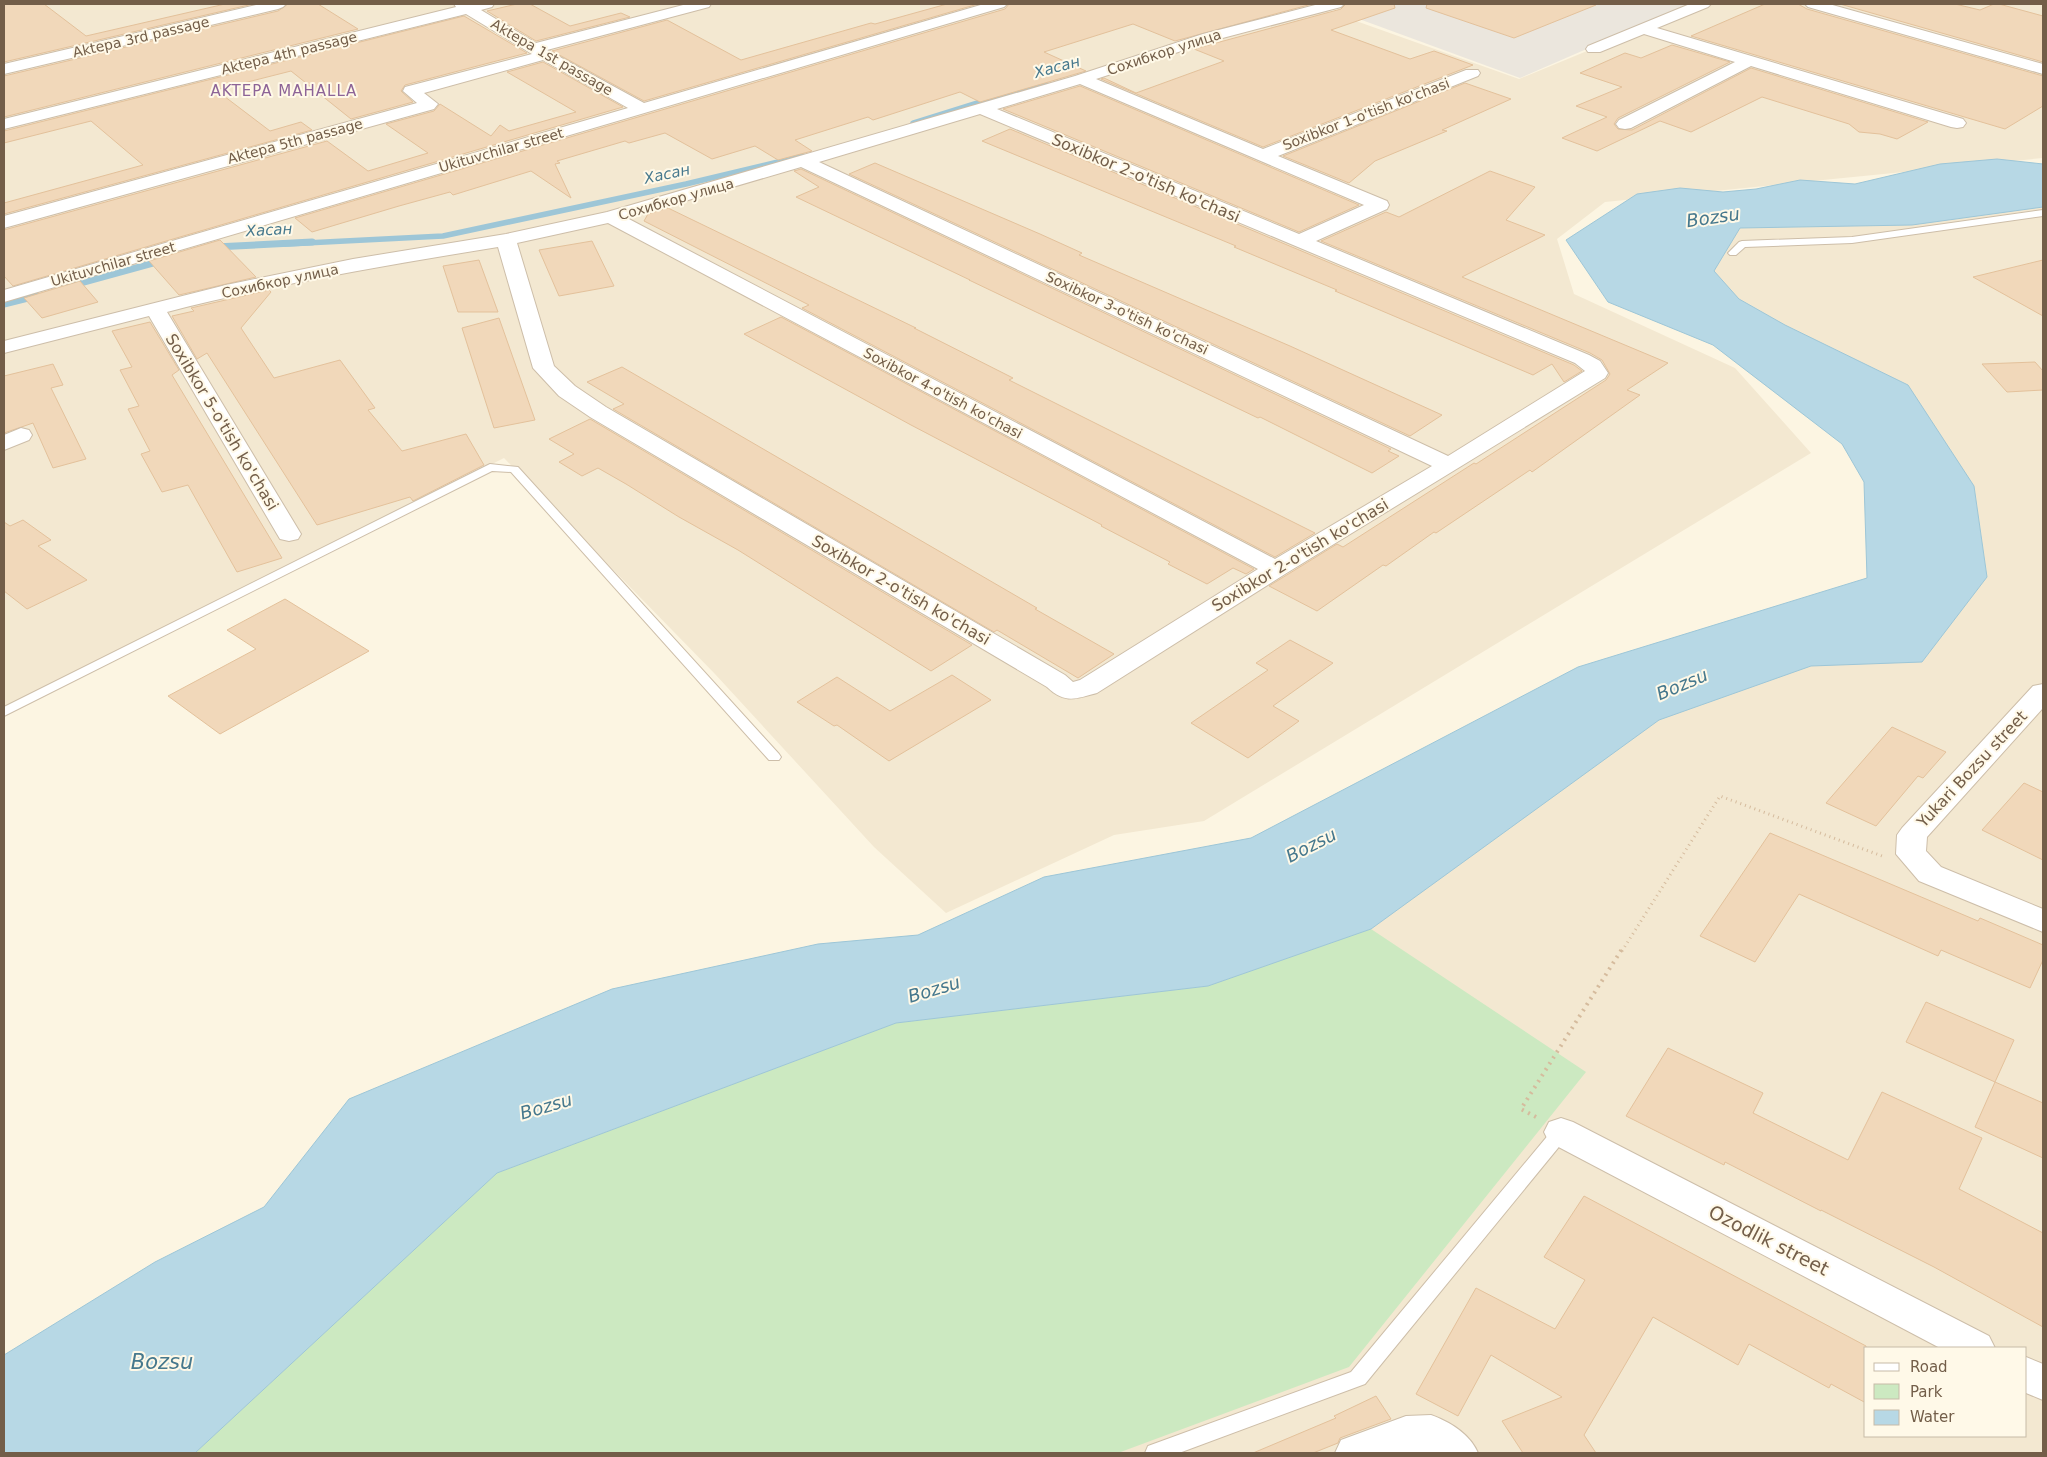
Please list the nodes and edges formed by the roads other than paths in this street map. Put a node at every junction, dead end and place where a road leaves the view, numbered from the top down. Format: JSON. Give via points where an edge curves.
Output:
{"nodes":[{"id":1,"x":278,"y":4,"type":"edge"},
{"id":2,"x":487,"y":4,"type":"edge"},
{"id":3,"x":704,"y":4,"type":"edge"},
{"id":4,"x":999,"y":4,"type":"edge"},
{"id":5,"x":1336,"y":4,"type":"edge"},
{"id":6,"x":1703,"y":4,"type":"edge"},
{"id":7,"x":1814,"y":4,"type":"edge"},
{"id":8,"x":465,"y":6,"type":"edge"},
{"id":9,"x":1643,"y":29,"type":"junction"},
{"id":10,"x":1594,"y":49,"type":"dead end"},
{"id":11,"x":540,"y":52,"type":"junction"},
{"id":12,"x":1749,"y":61,"type":"junction"},
{"id":13,"x":4,"y":69,"type":"edge"},
{"id":14,"x":2043,"y":69,"type":"edge"},
{"id":15,"x":1472,"y":73,"type":"dead end"},
{"id":16,"x":1081,"y":79,"type":"junction"},
{"id":17,"x":980,"y":108,"type":"junction"},
{"id":18,"x":643,"y":109,"type":"junction"},
{"id":19,"x":1957,"y":123,"type":"dead end"},
{"id":20,"x":4,"y":124,"type":"edge"},
{"id":21,"x":1625,"y":124,"type":"dead end"},
{"id":22,"x":1261,"y":156,"type":"junction"},
{"id":23,"x":805,"y":162,"type":"junction"},
{"id":24,"x":2043,"y":213,"type":"edge"},
{"id":25,"x":611,"y":217,"type":"junction"},
{"id":26,"x":4,"y":222,"type":"edge"},
{"id":27,"x":506,"y":240,"type":"junction"},
{"id":28,"x":1298,"y":242,"type":"junction"},
{"id":29,"x":1733,"y":253,"type":"dead end"},
{"id":30,"x":4,"y":296,"type":"edge"},
{"id":31,"x":155,"y":310,"type":"junction"},
{"id":32,"x":4,"y":347,"type":"edge"},
{"id":33,"x":1449,"y":465,"type":"junction"},
{"id":34,"x":288,"y":534,"type":"dead end"},
{"id":35,"x":1276,"y":569,"type":"junction"},
{"id":36,"x":2043,"y":692,"type":"edge"},
{"id":37,"x":4,"y":712,"type":"edge"},
{"id":38,"x":774,"y":757,"type":"dead end"},
{"id":39,"x":2043,"y":921,"type":"edge"},
{"id":40,"x":1561,"y":1132,"type":"joint"},
{"id":41,"x":1974,"y":1347,"type":"edge"},
{"id":42,"x":2027,"y":1375,"type":"edge"},
{"id":43,"x":2043,"y":1383,"type":"edge"},
{"id":44,"x":1155,"y":1453,"type":"edge"},
{"id":45,"x":1356,"y":1453,"type":"edge"},
{"id":46,"x":1458,"y":1453,"type":"edge"}],
"edges":[{"from":1,"to":13,"type":"street","name":"Aktepa 3rd passage"},
{"from":2,"to":8,"type":"street","name":"Aktepa 4th passage"},
{"from":3,"to":11,"type":"street","name":"Aktepa 5th passage"},
{"from":4,"to":18,"type":"street","name":"Ukituvchilar street"},
{"from":5,"to":16,"type":"street","name":"Сохибкор улица","via":[[1209,37]]},
{"from":6,"to":9,"type":"street"},
{"from":7,"to":14,"type":"street"},
{"from":8,"to":11,"type":"street","name":"Aktepa 1st passage"},
{"from":8,"to":20,"type":"street","name":"Aktepa 4th passage"},
{"from":9,"to":10,"type":"street"},
{"from":9,"to":12,"type":"street"},
{"from":11,"to":18,"type":"street","name":"Aktepa 1st passage"},
{"from":11,"to":26,"type":"street","name":"Aktepa 5th passage","via":[[411,91],[428,105]]},
{"from":12,"to":19,"type":"street"},
{"from":12,"to":21,"type":"street"},
{"from":15,"to":22,"type":"street","name":"Soxibkor 1-o'tish ko'chasi"},
{"from":16,"to":17,"type":"street","name":"Сохибкор улица"},
{"from":16,"to":22,"type":"street","name":"Soxibkor 1-o'tish ko'chasi"},
{"from":17,"to":23,"type":"street","name":"Сохибкор улица"},
{"from":17,"to":28,"type":"street","name":"Soxibkor 2-o'tish ko'chasi"},
{"from":18,"to":30,"type":"street","name":"Ukituvchilar street"},
{"from":22,"to":28,"type":"street","name":"Soxibkor 1-o'tish ko'chasi","via":[[1380,205]]},
{"from":23,"to":25,"type":"street","name":"Сохибкор улица"},
{"from":23,"to":33,"type":"street","name":"Soxibkor 3-o'tish ko'chasi"},
{"from":24,"to":29,"type":"lane","via":[[1852,240],[1742,244]]},
{"from":25,"to":27,"type":"street","name":"Сохибкор улица"},
{"from":25,"to":35,"type":"street","name":"Soxibkor 4-o'tish ko'chasi"},
{"from":27,"to":31,"type":"street","name":"Сохибкор улица","via":[[353,265],[226,291]]},
{"from":27,"to":35,"type":"street","name":"Soxibkor 2-o'tish ko'chasi","via":[[544,368],[567,392],[1067,690],[1088,686]]},
{"from":28,"to":33,"type":"street","name":"Soxibkor 2-o'tish ko'chasi","via":[[1582,359],[1597,373]]},
{"from":31,"to":32,"type":"street","name":"Сохибкор улица"},
{"from":31,"to":34,"type":"street","name":"Soxibkor 5-o'tish ko'chasi"},
{"from":33,"to":35,"type":"street","name":"Soxibkor 2-o'tish ko'chasi"},
{"from":36,"to":39,"type":"street","name":"Yukari Bozsu street","via":[[1912,834],[1911,854],[1930,874]]},
{"from":37,"to":38,"type":"lane","via":[[490,467],[514,469]]},
{"from":40,"to":41,"type":"street","name":"Ozodlik street"},
{"from":40,"to":44,"type":"lane","via":[[1358,1378]]},
{"from":42,"to":43,"type":"street"},
{"from":45,"to":46,"type":"street","via":[[1406,1434],[1431,1433]]}]}
